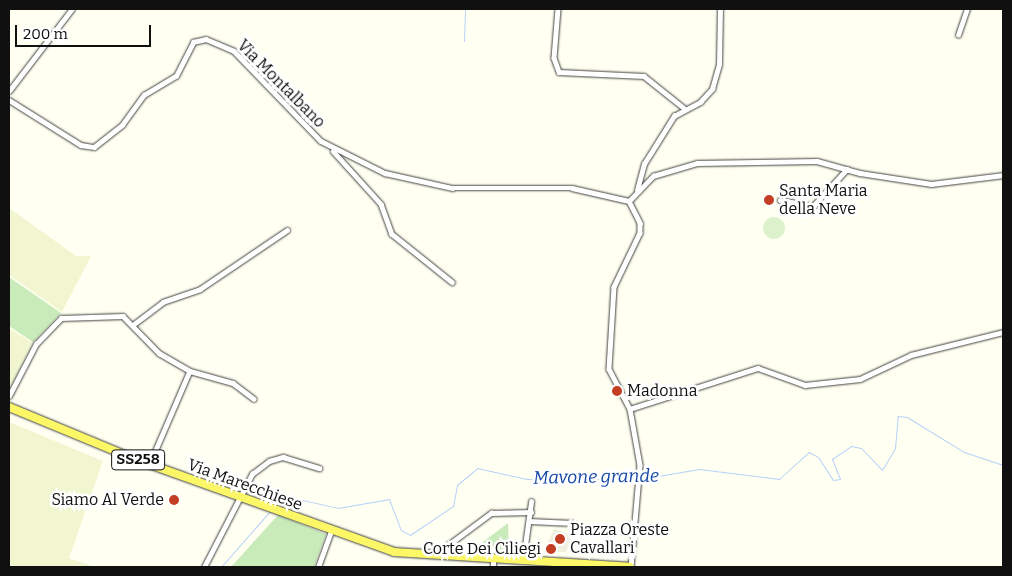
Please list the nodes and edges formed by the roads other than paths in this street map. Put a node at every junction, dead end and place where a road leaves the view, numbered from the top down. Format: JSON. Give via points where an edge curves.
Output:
{"nodes":[{"id":1,"x":72,"y":9,"type":"edge"},
{"id":2,"x":558,"y":9,"type":"edge"},
{"id":3,"x":720,"y":9,"type":"edge"},
{"id":4,"x":967,"y":9,"type":"edge"},
{"id":5,"x":958,"y":35,"type":"dead end"},
{"id":6,"x":9,"y":91,"type":"edge"},
{"id":7,"x":9,"y":100,"type":"edge"},
{"id":8,"x":684,"y":108,"type":"junction"},
{"id":9,"x":328,"y":147,"type":"junction"},
{"id":10,"x":847,"y":169,"type":"junction"},
{"id":11,"x":1003,"y":175,"type":"edge"},
{"id":12,"x":637,"y":192,"type":"junction"},
{"id":13,"x":780,"y":200,"type":"dead end"},
{"id":14,"x":630,"y":201,"type":"junction"},
{"id":15,"x":287,"y":230,"type":"dead end"},
{"id":16,"x":452,"y":282,"type":"dead end"},
{"id":17,"x":134,"y":324,"type":"junction"},
{"id":18,"x":1003,"y":332,"type":"edge"},
{"id":19,"x":190,"y":372,"type":"junction"},
{"id":20,"x":9,"y":396,"type":"edge"},
{"id":21,"x":254,"y":399,"type":"dead end"},
{"id":22,"x":9,"y":407,"type":"edge"},
{"id":23,"x":630,"y":409,"type":"junction"},
{"id":24,"x":150,"y":464,"type":"junction"},
{"id":25,"x":319,"y":468,"type":"dead end"},
{"id":26,"x":239,"y":497,"type":"junction"},
{"id":27,"x":531,"y":502,"type":"dead end"},
{"id":28,"x":530,"y":512,"type":"junction"},
{"id":29,"x":529,"y":521,"type":"junction"},
{"id":30,"x":573,"y":523,"type":"dead end"},
{"id":31,"x":331,"y":531,"type":"junction"},
{"id":32,"x":444,"y":548,"type":"dead end"},
{"id":33,"x":526,"y":560,"type":"junction"},
{"id":34,"x":493,"y":563,"type":"edge"},
{"id":35,"x":204,"y":567,"type":"edge"},
{"id":36,"x":318,"y":567,"type":"edge"},
{"id":37,"x":630,"y":567,"type":"edge"}],
"edges":[{"from":1,"to":6,"type":"street"},
{"from":2,"to":8,"type":"street","via":[[554,58],[559,72],[644,76]]},
{"from":3,"to":8,"type":"street","via":[[716,79],[706,97]]},
{"from":4,"to":5,"type":"street"},
{"from":7,"to":9,"type":"street","name":"Via Montalbano","via":[[81,145],[94,147],[122,125],[144,95],[176,76],[193,42],[206,39],[234,51]]},
{"from":8,"to":12,"type":"street","via":[[651,151]]},
{"from":9,"to":14,"type":"street","name":"Via Montalbano","via":[[385,173],[434,186],[572,188]]},
{"from":9,"to":16,"type":"street","name":"Via Montalbano","via":[[381,204],[396,239]]},
{"from":10,"to":11,"type":"street","via":[[931,184]]},
{"from":10,"to":12,"type":"street","via":[[817,161],[697,163],[653,176]]},
{"from":10,"to":13,"type":"street","via":[[813,206]]},
{"from":12,"to":14,"type":"street"},
{"from":14,"to":23,"type":"street","via":[[640,233],[614,287],[609,369]]},
{"from":15,"to":17,"type":"street","via":[[200,289],[163,302]]},
{"from":17,"to":19,"type":"street","via":[[159,352]]},
{"from":17,"to":20,"type":"street","via":[[113,314],[61,318],[32,349]]},
{"from":18,"to":23,"type":"street","via":[[911,355],[860,380],[805,385],[758,368]]},
{"from":19,"to":21,"type":"street","via":[[233,383]]},
{"from":19,"to":24,"type":"street"},
{"from":22,"to":24,"type":"main road","name":"Via Marecchiese","number":"SS258"},
{"from":23,"to":37,"type":"street","via":[[640,477]]},
{"from":24,"to":26,"type":"main road","name":"Via Marecchiese","number":"SS258"},
{"from":25,"to":26,"type":"street","via":[[289,457],[276,458],[252,474]]},
{"from":26,"to":31,"type":"main road","name":"Via Marecchiese","number":"SS258"},
{"from":26,"to":35,"type":"street"},
{"from":27,"to":28,"type":"street"},
{"from":28,"to":29,"type":"street"},
{"from":28,"to":32,"type":"street","via":[[492,513]]},
{"from":29,"to":30,"type":"street"},
{"from":29,"to":33,"type":"street"},
{"from":31,"to":34,"type":"main road","name":"Via Marecchiese","number":"SS258","via":[[408,555]]},
{"from":31,"to":36,"type":"street"},
{"from":33,"to":34,"type":"main road","name":"Via Marecchiese","number":"SS258"},
{"from":33,"to":37,"type":"main road","name":"Via Marecchiese","number":"SS258"}]}
